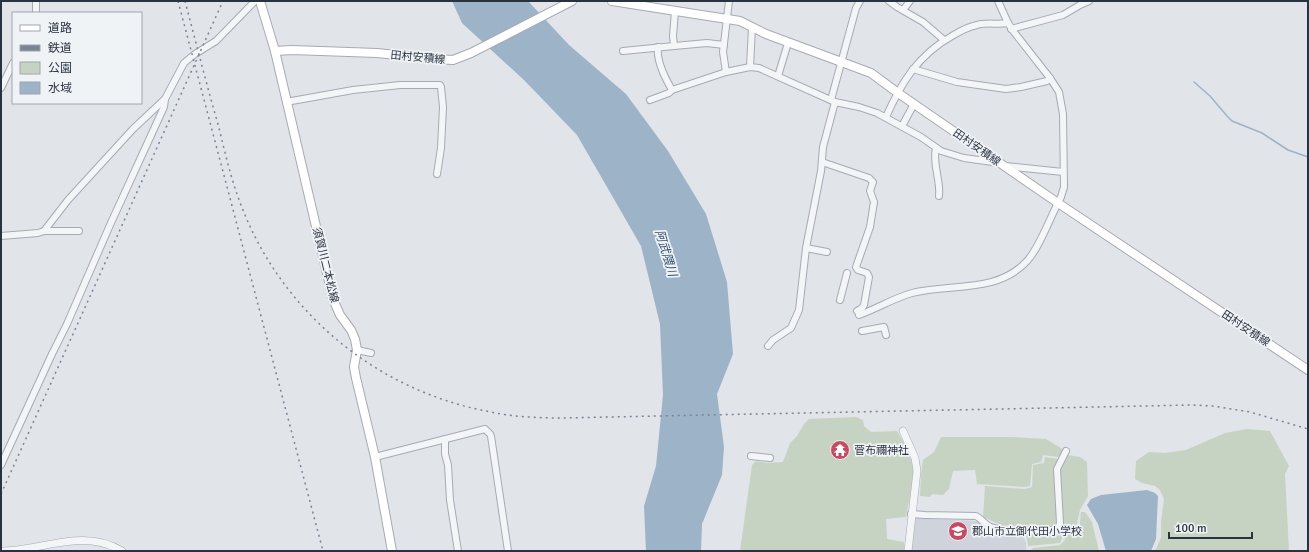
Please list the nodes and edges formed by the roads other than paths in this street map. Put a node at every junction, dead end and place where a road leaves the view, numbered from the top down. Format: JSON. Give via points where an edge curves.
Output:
{"nodes":[{"id":1,"x":36,"y":1,"type":"edge"},
{"id":2,"x":255,"y":1,"type":"edge"},
{"id":3,"x":260,"y":1,"type":"edge"},
{"id":4,"x":572,"y":1,"type":"edge"},
{"id":5,"x":612,"y":1,"type":"edge"},
{"id":6,"x":729,"y":1,"type":"edge"},
{"id":7,"x":852,"y":1,"type":"edge"},
{"id":8,"x":889,"y":1,"type":"edge"},
{"id":9,"x":910,"y":1,"type":"edge"},
{"id":10,"x":998,"y":1,"type":"edge"},
{"id":11,"x":1088,"y":1,"type":"edge"},
{"id":12,"x":859,"y":2,"type":"edge"},
{"id":13,"x":645,"y":4,"type":"edge"},
{"id":14,"x":903,"y":10,"type":"junction"},
{"id":15,"x":676,"y":11,"type":"junction"},
{"id":16,"x":36,"y":12,"type":"edge"},
{"id":17,"x":728,"y":19,"type":"junction"},
{"id":18,"x":1009,"y":26,"type":"junction"},
{"id":19,"x":752,"y":27,"type":"junction"},
{"id":20,"x":944,"y":40,"type":"junction"},
{"id":21,"x":788,"y":43,"type":"junction"},
{"id":22,"x":724,"y":45,"type":"junction"},
{"id":23,"x":674,"y":46,"type":"junction"},
{"id":24,"x":658,"y":47,"type":"junction"},
{"id":25,"x":275,"y":51,"type":"junction"},
{"id":26,"x":623,"y":51,"type":"dead end"},
{"id":27,"x":840,"y":62,"type":"junction"},
{"id":28,"x":12,"y":65,"type":"edge"},
{"id":29,"x":750,"y":67,"type":"junction"},
{"id":30,"x":913,"y":69,"type":"junction"},
{"id":31,"x":726,"y":72,"type":"junction"},
{"id":32,"x":778,"y":76,"type":"junction"},
{"id":33,"x":1050,"y":78,"type":"junction"},
{"id":34,"x":1,"y":88,"type":"edge"},
{"id":35,"x":672,"y":90,"type":"junction"},
{"id":36,"x":898,"y":93,"type":"junction"},
{"id":37,"x":165,"y":99,"type":"junction"},
{"id":38,"x":650,"y":100,"type":"dead end"},
{"id":39,"x":833,"y":101,"type":"junction"},
{"id":40,"x":286,"y":102,"type":"junction"},
{"id":41,"x":914,"y":104,"type":"junction"},
{"id":42,"x":886,"y":117,"type":"junction"},
{"id":43,"x":902,"y":126,"type":"junction"},
{"id":44,"x":936,"y":148,"type":"junction"},
{"id":45,"x":822,"y":162,"type":"junction"},
{"id":46,"x":1003,"y":165,"type":"junction"},
{"id":47,"x":1063,"y":172,"type":"junction"},
{"id":48,"x":436,"y":174,"type":"dead end"},
{"id":49,"x":939,"y":196,"type":"dead end"},
{"id":50,"x":1058,"y":203,"type":"junction"},
{"id":51,"x":44,"y":231,"type":"junction"},
{"id":52,"x":79,"y":231,"type":"dead end"},
{"id":53,"x":1,"y":236,"type":"edge"},
{"id":54,"x":806,"y":248,"type":"junction"},
{"id":55,"x":827,"y":252,"type":"dead end"},
{"id":56,"x":847,"y":273,"type":"dead end"},
{"id":57,"x":840,"y":300,"type":"dead end"},
{"id":58,"x":862,"y":331,"type":"dead end"},
{"id":59,"x":886,"y":335,"type":"dead end"},
{"id":60,"x":768,"y":346,"type":"dead end"},
{"id":61,"x":357,"y":350,"type":"junction"},
{"id":62,"x":371,"y":353,"type":"dead end"},
{"id":63,"x":1308,"y":370,"type":"edge"},
{"id":64,"x":903,"y":431,"type":"dead end"},
{"id":65,"x":445,"y":439,"type":"junction"},
{"id":66,"x":1066,"y":451,"type":"dead end"},
{"id":67,"x":751,"y":456,"type":"dead end"},
{"id":68,"x":375,"y":457,"type":"junction"},
{"id":69,"x":770,"y":458,"type":"dead end"},
{"id":70,"x":1,"y":465,"type":"edge"},
{"id":71,"x":911,"y":514,"type":"junction"},
{"id":72,"x":4,"y":551,"type":"edge"},
{"id":73,"x":122,"y":551,"type":"edge"},
{"id":74,"x":392,"y":551,"type":"edge"},
{"id":75,"x":458,"y":551,"type":"edge"},
{"id":76,"x":508,"y":551,"type":"edge"},
{"id":77,"x":908,"y":551,"type":"edge"}],
"edges":[{"from":1,"to":16,"type":"street"},
{"from":2,"to":37,"type":"street","via":[[221,36],[184,63]]},
{"from":3,"to":25,"type":"main road","name":"須賀川二本松線"},
{"from":4,"to":25,"type":"main road","name":"田村安積線","via":[[458,58],[446,60],[377,53]]},
{"from":5,"to":13,"type":"main road","name":"田村安積線"},
{"from":6,"to":17,"type":"street"},
{"from":7,"to":12,"type":"street"},
{"from":8,"to":14,"type":"street"},
{"from":9,"to":14,"type":"street"},
{"from":10,"to":18,"type":"street"},
{"from":11,"to":18,"type":"street","via":[[1063,15]]},
{"from":12,"to":27,"type":"street"},
{"from":13,"to":15,"type":"main road","name":"田村安積線"},
{"from":14,"to":20,"type":"street","via":[[923,22]]},
{"from":15,"to":17,"type":"main road","name":"田村安積線"},
{"from":15,"to":23,"type":"street"},
{"from":17,"to":19,"type":"main road","name":"田村安積線"},
{"from":17,"to":22,"type":"street"},
{"from":18,"to":20,"type":"street","via":[[990,23],[976,25]]},
{"from":18,"to":33,"type":"street"},
{"from":19,"to":21,"type":"main road","name":"田村安積線"},
{"from":19,"to":29,"type":"street"},
{"from":20,"to":30,"type":"street","via":[[926,53]]},
{"from":21,"to":27,"type":"main road","name":"田村安積線"},
{"from":21,"to":32,"type":"street"},
{"from":22,"to":23,"type":"street","via":[[707,43]]},
{"from":22,"to":31,"type":"street"},
{"from":23,"to":24,"type":"street"},
{"from":24,"to":26,"type":"street"},
{"from":24,"to":35,"type":"street","via":[[659,62]]},
{"from":25,"to":40,"type":"main road","name":"須賀川二本松線"},
{"from":27,"to":36,"type":"main road","name":"田村安積線","via":[[871,73]]},
{"from":27,"to":39,"type":"street"},
{"from":28,"to":34,"type":"street"},
{"from":29,"to":31,"type":"street"},
{"from":29,"to":32,"type":"street"},
{"from":30,"to":33,"type":"street","via":[[957,82],[1006,89],[1047,81]]},
{"from":30,"to":36,"type":"street"},
{"from":31,"to":35,"type":"street"},
{"from":32,"to":39,"type":"street"},
{"from":33,"to":47,"type":"street","via":[[1059,92],[1062,103]]},
{"from":35,"to":38,"type":"street"},
{"from":36,"to":41,"type":"main road","name":"田村安積線"},
{"from":36,"to":42,"type":"street"},
{"from":37,"to":51,"type":"street","via":[[123,140],[68,200]]},
{"from":37,"to":70,"type":"street","via":[[164,107],[67,324]]},
{"from":39,"to":42,"type":"street","via":[[867,109]]},
{"from":39,"to":45,"type":"street"},
{"from":40,"to":48,"type":"street","via":[[353,90],[400,85],[440,85],[443,107],[442,146]]},
{"from":40,"to":61,"type":"main road","name":"須賀川二本松線","via":[[333,299],[351,330]]},
{"from":41,"to":43,"type":"street"},
{"from":41,"to":46,"type":"main road","name":"田村安積線"},
{"from":42,"to":43,"type":"street"},
{"from":43,"to":44,"type":"street"},
{"from":44,"to":46,"type":"street","via":[[964,158]]},
{"from":44,"to":49,"type":"street","via":[[934,162]]},
{"from":45,"to":50,"type":"street","via":[[869,178],[873,182],[870,191],[874,202],[870,227],[856,267],[869,277],[864,305],[858,313],[912,293],[1006,278],[1030,258]]},
{"from":45,"to":54,"type":"street"},
{"from":46,"to":47,"type":"street"},
{"from":46,"to":50,"type":"main road","name":"田村安積線"},
{"from":47,"to":50,"type":"street","via":[[1064,187]]},
{"from":50,"to":63,"type":"main road","name":"田村安積線"},
{"from":51,"to":52,"type":"street"},
{"from":51,"to":53,"type":"street"},
{"from":54,"to":55,"type":"street"},
{"from":54,"to":60,"type":"street","via":[[797,314],[791,328]]},
{"from":56,"to":57,"type":"street"},
{"from":58,"to":59,"type":"street","via":[[884,327]]},
{"from":61,"to":62,"type":"street"},
{"from":61,"to":68,"type":"main road","name":"須賀川二本松線","via":[[354,367]]},
{"from":64,"to":71,"type":"street","via":[[915,458],[917,471]]},
{"from":65,"to":68,"type":"street"},
{"from":65,"to":75,"type":"street","via":[[450,500]]},
{"from":65,"to":76,"type":"street","via":[[483,429],[490,434]]},
{"from":66,"to":71,"type":"street","via":[[1057,469],[1060,524],[1058,529],[1000,529],[990,527],[976,516]]},
{"from":67,"to":69,"type":"street"},
{"from":68,"to":74,"type":"main road","name":"須賀川二本松線"},
{"from":71,"to":77,"type":"street"},
{"from":72,"to":73,"type":"street","via":[[82,540],[98,541]]}]}
